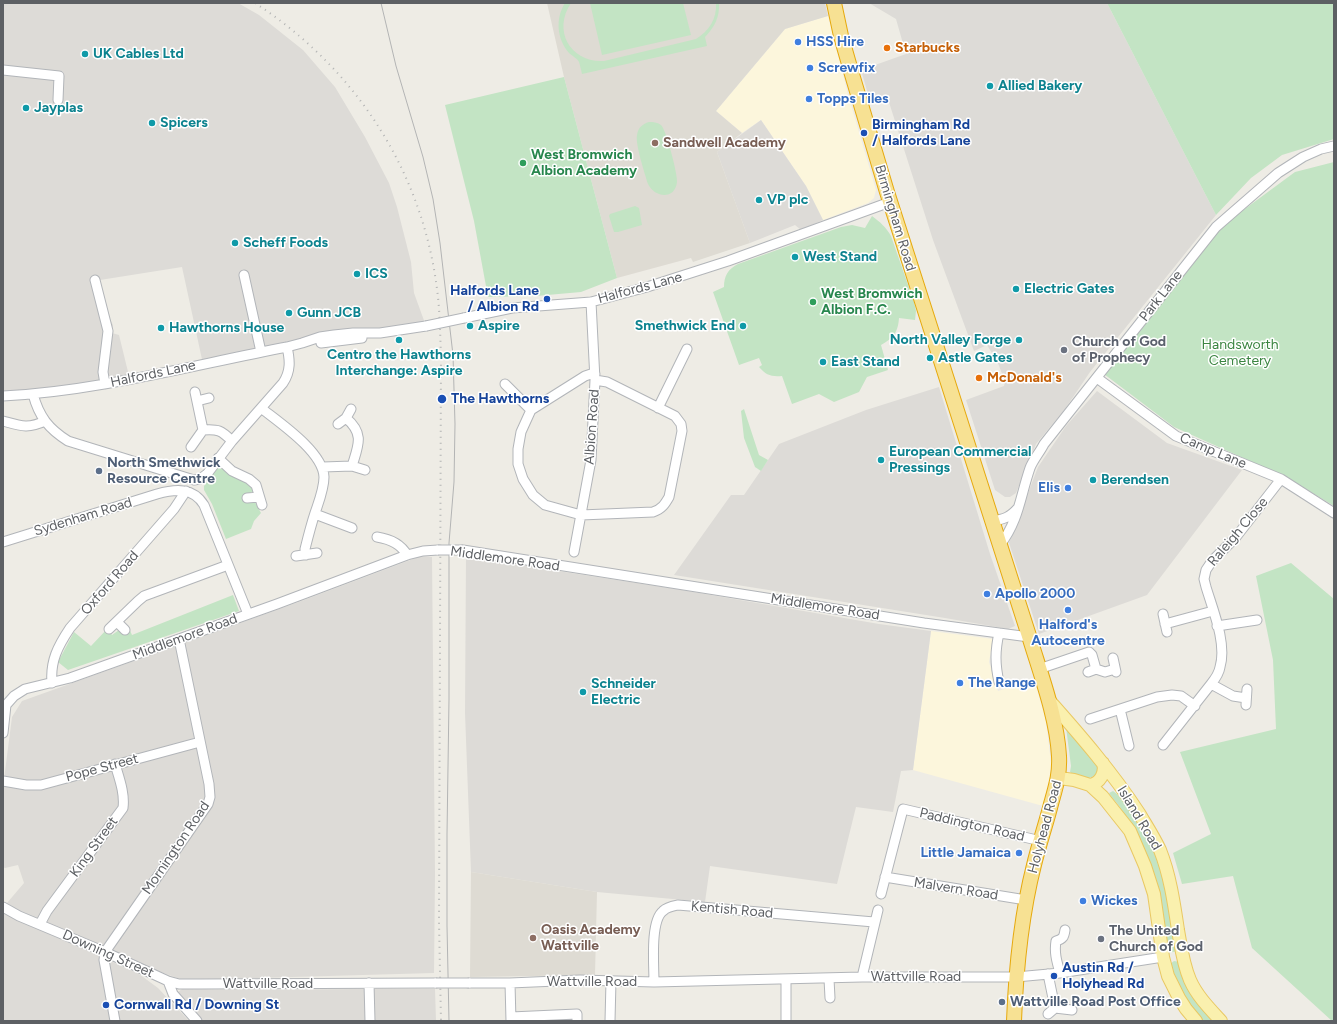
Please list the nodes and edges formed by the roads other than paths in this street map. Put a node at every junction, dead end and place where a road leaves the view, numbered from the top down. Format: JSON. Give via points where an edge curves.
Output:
{"nodes":[{"id":1,"x":834,"y":3,"type":"edge"},
{"id":2,"x":3,"y":70,"type":"edge"},
{"id":3,"x":58,"y":100,"type":"dead end"},
{"id":4,"x":1334,"y":146,"type":"edge"},
{"id":5,"x":890,"y":202,"type":"junction"},
{"id":6,"x":244,"y":275,"type":"dead end"},
{"id":7,"x":95,"y":280,"type":"dead end"},
{"id":8,"x":591,"y":302,"type":"junction"},
{"id":9,"x":287,"y":347,"type":"junction"},
{"id":10,"x":687,"y":349,"type":"dead end"},
{"id":11,"x":261,"y":352,"type":"junction"},
{"id":12,"x":595,"y":377,"type":"junction"},
{"id":13,"x":1097,"y":378,"type":"junction"},
{"id":14,"x":105,"y":384,"type":"junction"},
{"id":15,"x":505,"y":384,"type":"dead end"},
{"id":16,"x":38,"y":394,"type":"junction"},
{"id":17,"x":3,"y":396,"type":"edge"},
{"id":18,"x":209,"y":398,"type":"dead end"},
{"id":19,"x":261,"y":408,"type":"junction"},
{"id":20,"x":658,"y":408,"type":"junction"},
{"id":21,"x":351,"y":409,"type":"dead end"},
{"id":22,"x":531,"y":410,"type":"junction"},
{"id":23,"x":346,"y":418,"type":"junction"},
{"id":24,"x":3,"y":421,"type":"edge"},
{"id":25,"x":45,"y":421,"type":"junction"},
{"id":26,"x":338,"y":424,"type":"dead end"},
{"id":27,"x":203,"y":430,"type":"junction"},
{"id":28,"x":232,"y":441,"type":"junction"},
{"id":29,"x":191,"y":446,"type":"dead end"},
{"id":30,"x":218,"y":458,"type":"junction"},
{"id":31,"x":352,"y":466,"type":"junction"},
{"id":32,"x":323,"y":467,"type":"junction"},
{"id":33,"x":365,"y":470,"type":"dead end"},
{"id":34,"x":1281,"y":479,"type":"junction"},
{"id":35,"x":186,"y":491,"type":"junction"},
{"id":36,"x":246,"y":498,"type":"dead end"},
{"id":37,"x":1019,"y":507,"type":"junction"},
{"id":38,"x":1334,"y":513,"type":"edge"},
{"id":39,"x":315,"y":514,"type":"junction"},
{"id":40,"x":581,"y":515,"type":"junction"},
{"id":41,"x":992,"y":521,"type":"junction"},
{"id":42,"x":352,"y":528,"type":"dead end"},
{"id":43,"x":377,"y":537,"type":"dead end"},
{"id":44,"x":3,"y":542,"type":"edge"},
{"id":45,"x":1000,"y":545,"type":"junction"},
{"id":46,"x":574,"y":552,"type":"dead end"},
{"id":47,"x":318,"y":553,"type":"dead end"},
{"id":48,"x":306,"y":555,"type":"junction"},
{"id":49,"x":407,"y":555,"type":"junction"},
{"id":50,"x":296,"y":556,"type":"dead end"},
{"id":51,"x":228,"y":565,"type":"junction"},
{"id":52,"x":1213,"y":611,"type":"junction"},
{"id":53,"x":248,"y":614,"type":"junction"},
{"id":54,"x":1163,"y":614,"type":"dead end"},
{"id":55,"x":1257,"y":620,"type":"dead end"},
{"id":56,"x":117,"y":622,"type":"junction"},
{"id":57,"x":1217,"y":626,"type":"junction"},
{"id":58,"x":110,"y":629,"type":"dead end"},
{"id":59,"x":124,"y":630,"type":"dead end"},
{"id":60,"x":999,"y":633,"type":"junction"},
{"id":61,"x":1029,"y":637,"type":"junction"},
{"id":62,"x":179,"y":639,"type":"junction"},
{"id":63,"x":1112,"y":658,"type":"dead end"},
{"id":64,"x":1039,"y":669,"type":"junction"},
{"id":65,"x":999,"y":682,"type":"dead end"},
{"id":66,"x":52,"y":683,"type":"junction"},
{"id":67,"x":1211,"y":684,"type":"junction"},
{"id":68,"x":1246,"y":697,"type":"dead end"},
{"id":69,"x":1048,"y":698,"type":"junction"},
{"id":70,"x":4,"y":704,"type":"edge"},
{"id":71,"x":1195,"y":706,"type":"junction"},
{"id":72,"x":1120,"y":710,"type":"junction"},
{"id":73,"x":1090,"y":719,"type":"dead end"},
{"id":74,"x":3,"y":733,"type":"edge"},
{"id":75,"x":200,"y":742,"type":"junction"},
{"id":76,"x":1163,"y":745,"type":"dead end"},
{"id":77,"x":1129,"y":746,"type":"dead end"},
{"id":78,"x":1103,"y":763,"type":"junction"},
{"id":79,"x":115,"y":764,"type":"junction"},
{"id":80,"x":1059,"y":778,"type":"junction"},
{"id":81,"x":3,"y":780,"type":"edge"},
{"id":82,"x":1090,"y":785,"type":"junction"},
{"id":83,"x":1122,"y":789,"type":"junction"},
{"id":84,"x":1104,"y":797,"type":"junction"},
{"id":85,"x":1041,"y":841,"type":"junction"},
{"id":86,"x":886,"y":877,"type":"junction"},
{"id":87,"x":881,"y":894,"type":"dead end"},
{"id":88,"x":1026,"y":900,"type":"junction"},
{"id":89,"x":3,"y":907,"type":"edge"},
{"id":90,"x":878,"y":910,"type":"dead end"},
{"id":91,"x":874,"y":922,"type":"junction"},
{"id":92,"x":40,"y":924,"type":"junction"},
{"id":93,"x":1065,"y":930,"type":"dead end"},
{"id":94,"x":105,"y":952,"type":"junction"},
{"id":95,"x":1182,"y":954,"type":"junction"},
{"id":96,"x":1163,"y":957,"type":"junction"},
{"id":97,"x":1060,"y":973,"type":"junction"},
{"id":98,"x":1048,"y":974,"type":"junction"},
{"id":99,"x":862,"y":977,"type":"junction"},
{"id":100,"x":1016,"y":977,"type":"junction"},
{"id":101,"x":830,"y":979,"type":"junction"},
{"id":102,"x":786,"y":980,"type":"junction"},
{"id":103,"x":168,"y":981,"type":"junction"},
{"id":104,"x":611,"y":981,"type":"junction"},
{"id":105,"x":654,"y":982,"type":"junction"},
{"id":106,"x":369,"y":983,"type":"junction"},
{"id":107,"x":510,"y":983,"type":"junction"},
{"id":108,"x":830,"y":998,"type":"dead end"},
{"id":109,"x":1072,"y":1010,"type":"dead end"},
{"id":110,"x":544,"y":1018,"type":"edge"},
{"id":111,"x":511,"y":1019,"type":"edge"},
{"id":112,"x":115,"y":1021,"type":"edge"},
{"id":113,"x":197,"y":1021,"type":"edge"},
{"id":114,"x":370,"y":1021,"type":"edge"},
{"id":115,"x":577,"y":1021,"type":"edge"},
{"id":116,"x":610,"y":1021,"type":"edge"},
{"id":117,"x":786,"y":1021,"type":"edge"},
{"id":118,"x":1014,"y":1021,"type":"edge"},
{"id":119,"x":1196,"y":1021,"type":"edge"},
{"id":120,"x":1221,"y":1021,"type":"edge"}],
"edges":[{"from":1,"to":5,"type":"highway","name":"Birmingham Road","via":[[841,36]]},
{"from":2,"to":3,"type":"street","via":[[59,76]]},
{"from":4,"to":13,"type":"street","name":"Park Lane","via":[[1303,157],[1278,173],[1216,227]]},
{"from":5,"to":8,"type":"street","name":"Halfords Lane","via":[[698,272]]},
{"from":5,"to":41,"type":"highway","name":"Birmingham Road"},
{"from":6,"to":11,"type":"street"},
{"from":7,"to":14,"type":"street","via":[[108,331],[103,372]]},
{"from":8,"to":9,"type":"street","name":"Halfords Lane","bridge":true,"via":[[512,308],[380,333],[320,337]]},
{"from":8,"to":12,"type":"street","name":"Albion Road"},
{"from":9,"to":11,"type":"street","name":"Halfords Lane"},
{"from":9,"to":19,"type":"street","via":[[290,359],[288,376]]},
{"from":10,"to":20,"type":"street"},
{"from":11,"to":14,"type":"street","name":"Halfords Lane"},
{"from":12,"to":20,"type":"street"},
{"from":12,"to":22,"type":"street","via":[[591,374],[585,376]]},
{"from":12,"to":40,"type":"street","name":"Albion Road","via":[[591,460]]},
{"from":13,"to":34,"type":"street","name":"Camp Lane","via":[[1176,436]]},
{"from":13,"to":37,"type":"street","name":"Park Lane","via":[[1044,444],[1031,466]]},
{"from":14,"to":16,"type":"street","name":"Halfords Lane"},
{"from":15,"to":22,"type":"street"},
{"from":16,"to":17,"type":"street","name":"Halfords Lane"},
{"from":16,"to":25,"type":"street","via":[[38,410]]},
{"from":18,"to":27,"type":"street","via":[[196,397]]},
{"from":19,"to":28,"type":"street"},
{"from":19,"to":32,"type":"street","via":[[307,446]]},
{"from":20,"to":40,"type":"street","via":[[676,416],[682,431],[669,497],[664,505],[653,512]]},
{"from":21,"to":23,"type":"street"},
{"from":22,"to":40,"type":"street","via":[[521,432],[518,449],[518,464],[523,479],[533,495],[545,505]]},
{"from":23,"to":26,"type":"street"},
{"from":23,"to":31,"type":"street","via":[[352,423],[359,438]]},
{"from":24,"to":25,"type":"street","via":[[24,427],[35,426]]},
{"from":25,"to":30,"type":"street","via":[[68,441],[194,480],[207,474]]},
{"from":27,"to":28,"type":"street","via":[[218,429]]},
{"from":27,"to":29,"type":"street"},
{"from":28,"to":30,"type":"street"},
{"from":30,"to":36,"type":"street","via":[[232,471],[256,485],[260,501]]},
{"from":31,"to":32,"type":"street"},
{"from":31,"to":33,"type":"street"},
{"from":32,"to":39,"type":"street","via":[[323,490]]},
{"from":34,"to":38,"type":"street","name":"Camp Lane"},
{"from":34,"to":52,"type":"street","name":"Raleigh Close","via":[[1236,537],[1206,570],[1204,579]]},
{"from":35,"to":44,"type":"street","name":"Sydenham Road","via":[[170,490]]},
{"from":35,"to":51,"type":"street","via":[[202,501]]},
{"from":35,"to":66,"type":"street","name":"Oxford Road","via":[[174,509],[70,628],[53,661]]},
{"from":37,"to":41,"type":"street","via":[[1010,516]]},
{"from":37,"to":45,"type":"street","name":"Park Lane","via":[[1016,519]]},
{"from":39,"to":42,"type":"street"},
{"from":39,"to":48,"type":"street","via":[[305,549]]},
{"from":40,"to":46,"type":"street","name":"Albion Road"},
{"from":41,"to":45,"type":"highway","name":"Birmingham Road"},
{"from":43,"to":49,"type":"street","via":[[399,544]]},
{"from":45,"to":61,"type":"highway","name":"Holyhead Road"},
{"from":47,"to":48,"type":"street"},
{"from":48,"to":50,"type":"street"},
{"from":49,"to":53,"type":"street","name":"Middlemore Road"},
{"from":49,"to":60,"type":"street","name":"Middlemore Road","bridge":true,"via":[[423,551],[463,550]]},
{"from":51,"to":53,"type":"street"},
{"from":51,"to":56,"type":"street","via":[[144,596]]},
{"from":52,"to":54,"type":"street","via":[[1166,628]]},
{"from":52,"to":57,"type":"street","name":"Raleigh Close"},
{"from":53,"to":62,"type":"street","name":"Middlemore Road"},
{"from":55,"to":57,"type":"street","via":[[1247,618]]},
{"from":56,"to":58,"type":"street"},
{"from":56,"to":59,"type":"street"},
{"from":57,"to":67,"type":"street","name":"Raleigh Close","via":[[1221,640],[1221,666]]},
{"from":60,"to":61,"type":"street","name":"Middlemore Road"},
{"from":60,"to":65,"type":"street","via":[[995,663]]},
{"from":61,"to":64,"type":"highway","name":"Holyhead Road"},
{"from":62,"to":66,"type":"street","name":"Middlemore Road"},
{"from":62,"to":75,"type":"street","name":"Mornington Road"},
{"from":63,"to":64,"type":"street","via":[[1116,671],[1092,670],[1092,655],[1089,652]]},
{"from":64,"to":69,"type":"highway","name":"Holyhead Road"},
{"from":66,"to":70,"type":"street","name":"Middlemore Road","via":[[25,689]]},
{"from":67,"to":68,"type":"street","via":[[1233,696]]},
{"from":67,"to":71,"type":"street","name":"Raleigh Close"},
{"from":69,"to":78,"type":"main road","name":"Island Road"},
{"from":69,"to":80,"type":"highway","name":"Holyhead Road","via":[[1056,730]]},
{"from":70,"to":74,"type":"street"},
{"from":71,"to":72,"type":"street","via":[[1181,696],[1172,695],[1157,697]]},
{"from":71,"to":76,"type":"street","name":"Raleigh Close"},
{"from":72,"to":73,"type":"street"},
{"from":72,"to":77,"type":"street"},
{"from":75,"to":79,"type":"street","name":"Pope Street"},
{"from":75,"to":94,"type":"street","name":"Mornington Road","via":[[209,784],[208,804]]},
{"from":78,"to":82,"type":"main road","via":[[1103,773],[1097,782]]},
{"from":78,"to":83,"type":"main road","name":"Island Road"},
{"from":79,"to":81,"type":"street","name":"Pope Street","via":[[40,785]]},
{"from":79,"to":92,"type":"street","name":"King Street","via":[[124,800],[123,808]]},
{"from":80,"to":82,"type":"main road","name":"Island Road"},
{"from":80,"to":85,"type":"highway","name":"Holyhead Road"},
{"from":82,"to":84,"type":"main road","name":"Island Road"},
{"from":83,"to":84,"type":"main road","via":[[1108,788]]},
{"from":83,"to":95,"type":"main road","name":"Island Road","via":[[1151,832],[1164,863],[1172,888]]},
{"from":84,"to":96,"type":"main road","name":"Island Road","via":[[1130,831],[1145,866],[1154,894]]},
{"from":85,"to":86,"type":"street","name":"Paddington Road","via":[[903,809]]},
{"from":85,"to":88,"type":"highway","name":"Holyhead Road"},
{"from":86,"to":87,"type":"street"},
{"from":86,"to":88,"type":"street","name":"Malvern Road"},
{"from":88,"to":100,"type":"highway","name":"Holyhead Road"},
{"from":89,"to":92,"type":"street","name":"Downing Street"},
{"from":90,"to":91,"type":"street"},
{"from":91,"to":99,"type":"street"},
{"from":91,"to":105,"type":"street","name":"Kentish Road","via":[[673,906],[662,911],[657,920]]},
{"from":92,"to":94,"type":"street","name":"Downing Street"},
{"from":93,"to":97,"type":"street","via":[[1064,937],[1056,941],[1055,946]]},
{"from":94,"to":103,"type":"street","name":"Downing Street"},
{"from":94,"to":112,"type":"street","via":[[104,960]]},
{"from":95,"to":96,"type":"main road"},
{"from":95,"to":120,"type":"main road","name":"Island Road","via":[[1195,990]]},
{"from":96,"to":97,"type":"street","name":"Wattville Road"},
{"from":96,"to":119,"type":"main road","name":"Island Road","via":[[1173,987]]},
{"from":97,"to":98,"type":"street","name":"Wattville Road"},
{"from":98,"to":100,"type":"street","name":"Wattville Road"},
{"from":98,"to":109,"type":"street","via":[[1051,1011]]},
{"from":99,"to":100,"type":"street","name":"Wattville Road"},
{"from":99,"to":101,"type":"street","name":"Wattville Road"},
{"from":100,"to":118,"type":"highway","name":"Holyhead Road"},
{"from":101,"to":102,"type":"street","name":"Wattville Road"},
{"from":101,"to":108,"type":"street"},
{"from":102,"to":105,"type":"street","name":"Wattville Road"},
{"from":102,"to":117,"type":"street"},
{"from":103,"to":106,"type":"street","name":"Wattville Road","via":[[179,984]]},
{"from":103,"to":113,"type":"street","name":"Downing Street","via":[[173,994]]},
{"from":104,"to":105,"type":"street","name":"Wattville Road"},
{"from":104,"to":107,"type":"street","name":"Wattville Road"},
{"from":104,"to":116,"type":"street"},
{"from":106,"to":107,"type":"street","name":"Wattville Road","bridge":true},
{"from":106,"to":114,"type":"street"},
{"from":107,"to":111,"type":"street"},
{"from":110,"to":111,"type":"street"},
{"from":110,"to":115,"type":"street","via":[[577,1014]]}]}
